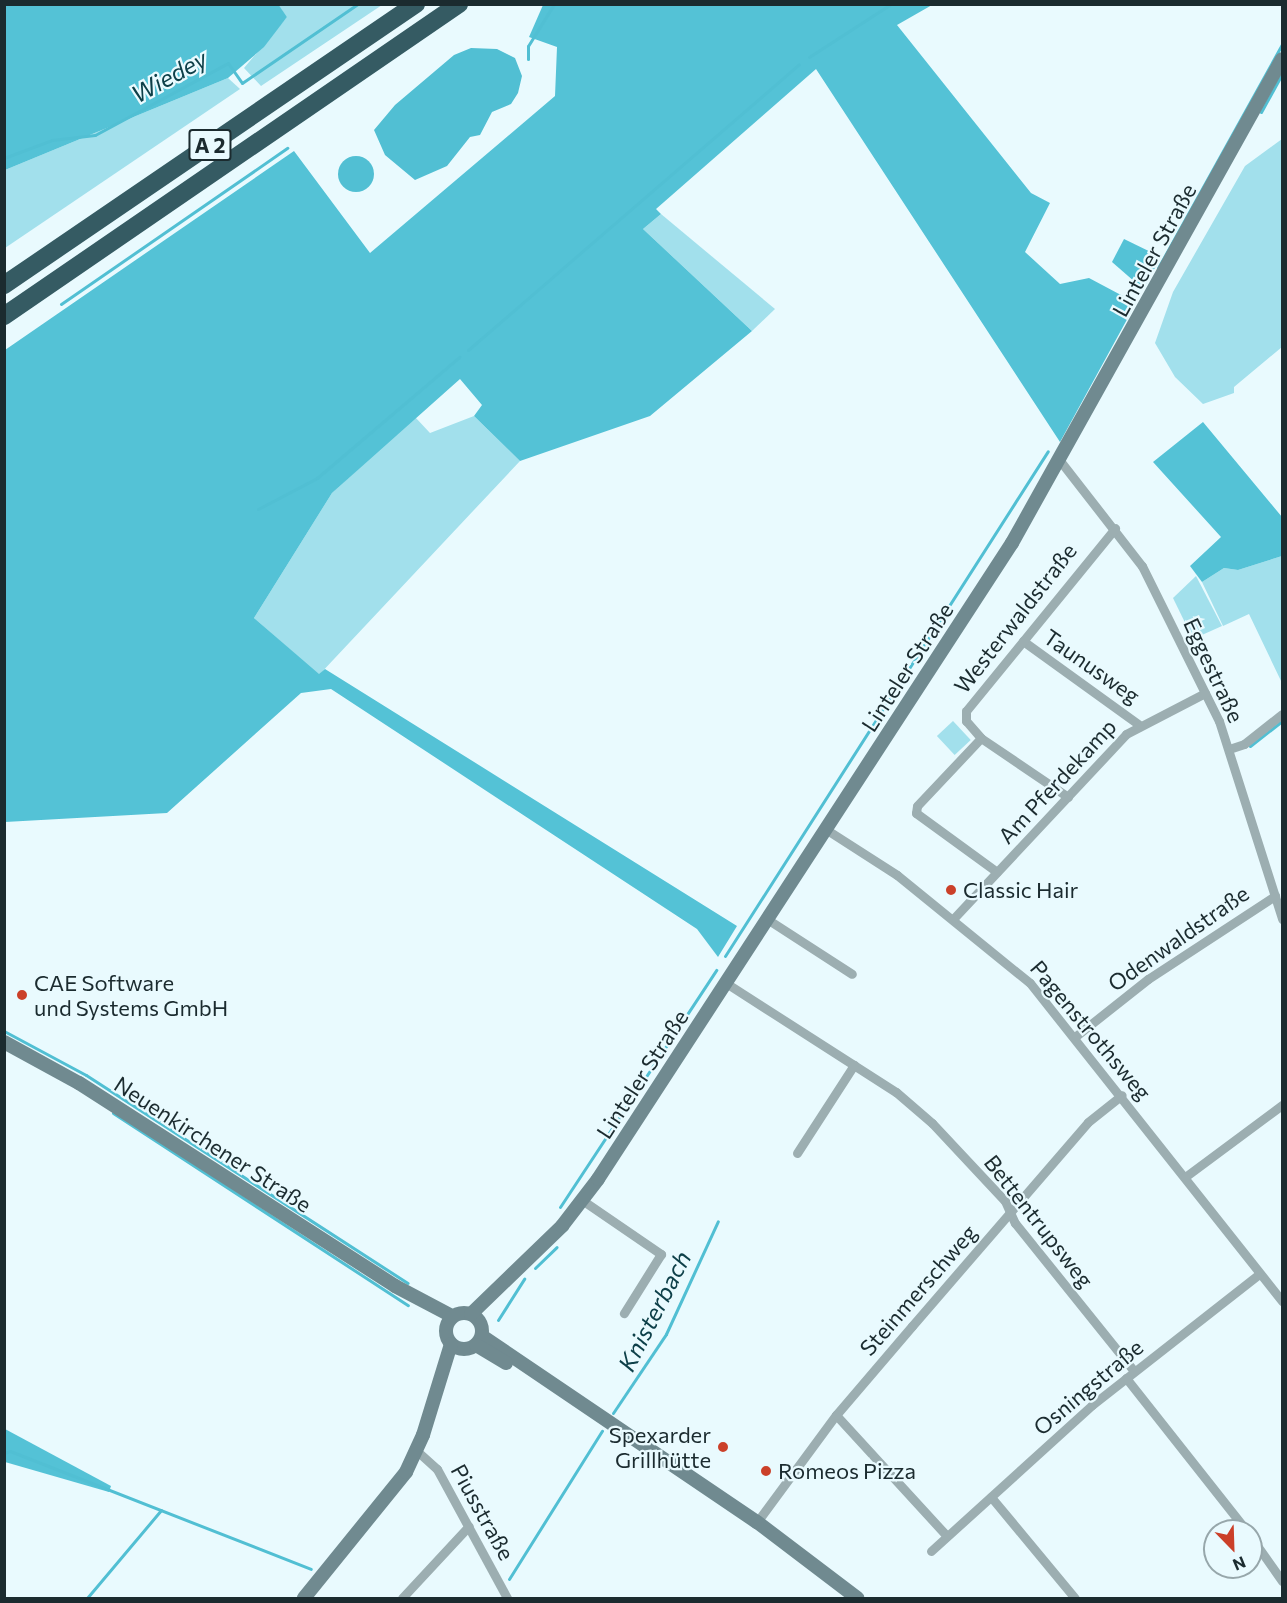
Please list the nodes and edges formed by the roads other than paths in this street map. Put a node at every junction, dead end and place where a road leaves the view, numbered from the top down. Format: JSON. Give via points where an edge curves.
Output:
{"nodes":[{"id":1,"x":416,"y":4,"type":"edge"},
{"id":2,"x":459,"y":4,"type":"edge"},
{"id":3,"x":1282,"y":59,"type":"edge"},
{"id":4,"x":4,"y":285,"type":"edge"},
{"id":5,"x":4,"y":316,"type":"edge"},
{"id":6,"x":1061,"y":462,"type":"junction"},
{"id":7,"x":1114,"y":528,"type":"junction"},
{"id":8,"x":1023,"y":641,"type":"junction"},
{"id":9,"x":1205,"y":693,"type":"junction"},
{"id":10,"x":1282,"y":714,"type":"edge"},
{"id":11,"x":1138,"y":724,"type":"junction"},
{"id":12,"x":981,"y":738,"type":"junction"},
{"id":13,"x":1229,"y":749,"type":"junction"},
{"id":14,"x":1068,"y":797,"type":"junction"},
{"id":15,"x":827,"y":830,"type":"junction"},
{"id":16,"x":997,"y":872,"type":"junction"},
{"id":17,"x":1275,"y":896,"type":"junction"},
{"id":18,"x":954,"y":918,"type":"junction"},
{"id":19,"x":767,"y":919,"type":"junction"},
{"id":20,"x":1282,"y":919,"type":"edge"},
{"id":21,"x":852,"y":974,"type":"dead end"},
{"id":22,"x":726,"y":982,"type":"junction"},
{"id":23,"x":1076,"y":1036,"type":"junction"},
{"id":24,"x":4,"y":1042,"type":"edge"},
{"id":25,"x":854,"y":1065,"type":"junction"},
{"id":26,"x":1122,"y":1095,"type":"junction"},
{"id":27,"x":1282,"y":1105,"type":"edge"},
{"id":28,"x":797,"y":1153,"type":"dead end"},
{"id":29,"x":1185,"y":1177,"type":"junction"},
{"id":30,"x":582,"y":1200,"type":"junction"},
{"id":31,"x":1010,"y":1212,"type":"junction"},
{"id":32,"x":1259,"y":1274,"type":"junction"},
{"id":33,"x":1282,"y":1301,"type":"edge"},
{"id":34,"x":624,"y":1313,"type":"dead end"},
{"id":35,"x":476,"y":1318,"type":"junction"},
{"id":36,"x":449,"y":1321,"type":"junction"},
{"id":37,"x":479,"y":1340,"type":"junction"},
{"id":38,"x":456,"y":1346,"type":"junction"},
{"id":39,"x":1134,"y":1371,"type":"junction"},
{"id":40,"x":1125,"y":1378,"type":"junction"},
{"id":41,"x":836,"y":1415,"type":"junction"},
{"id":42,"x":417,"y":1451,"type":"junction"},
{"id":43,"x":991,"y":1497,"type":"junction"},
{"id":44,"x":1237,"y":1519,"type":"edge"},
{"id":45,"x":757,"y":1522,"type":"junction"},
{"id":46,"x":469,"y":1526,"type":"junction"},
{"id":47,"x":947,"y":1536,"type":"junction"},
{"id":48,"x":931,"y":1551,"type":"dead end"},
{"id":49,"x":1263,"y":1554,"type":"edge"},
{"id":50,"x":1282,"y":1581,"type":"edge"},
{"id":51,"x":304,"y":1599,"type":"edge"},
{"id":52,"x":402,"y":1599,"type":"edge"},
{"id":53,"x":507,"y":1599,"type":"edge"},
{"id":54,"x":857,"y":1599,"type":"edge"},
{"id":55,"x":1075,"y":1599,"type":"edge"}],
"edges":[{"from":1,"to":4,"type":"highway","number":"A 2"},
{"from":2,"to":5,"type":"highway","number":"A 2"},
{"from":3,"to":6,"type":"street","name":"Linteler Straße"},
{"from":6,"to":7,"type":"street","name":"Eggestraße"},
{"from":6,"to":15,"type":"street","name":"Linteler Straße"},
{"from":7,"to":8,"type":"street","name":"Westerwaldstraße"},
{"from":7,"to":9,"type":"street","name":"Eggestraße","via":[[1142,566]]},
{"from":8,"to":11,"type":"street","name":"Taunusweg"},
{"from":8,"to":12,"type":"street","name":"Westerwaldstraße","via":[[966,711],[966,721]]},
{"from":9,"to":11,"type":"street","name":"Am Pferdekamp"},
{"from":9,"to":13,"type":"street","name":"Eggestraße"},
{"from":10,"to":13,"type":"street","via":[[1244,744]]},
{"from":11,"to":14,"type":"street","name":"Am Pferdekamp"},
{"from":12,"to":14,"type":"street","name":"Westerwaldstraße"},
{"from":12,"to":16,"type":"street","via":[[918,806],[916,813]]},
{"from":13,"to":17,"type":"street","name":"Eggestraße"},
{"from":14,"to":16,"type":"street","name":"Am Pferdekamp"},
{"from":15,"to":18,"type":"street","name":"Pagenstrothsweg"},
{"from":15,"to":19,"type":"street","name":"Linteler Straße"},
{"from":16,"to":18,"type":"street","name":"Am Pferdekamp"},
{"from":17,"to":20,"type":"street","name":"Eggestraße"},
{"from":17,"to":23,"type":"street","name":"Odenwaldstraße","via":[[1148,979]]},
{"from":18,"to":23,"type":"street","name":"Pagenstrothsweg","via":[[1007,961]]},
{"from":19,"to":21,"type":"street"},
{"from":19,"to":22,"type":"street","name":"Linteler Straße"},
{"from":22,"to":25,"type":"street","name":"Bettentrupsweg"},
{"from":22,"to":30,"type":"street","name":"Linteler Straße"},
{"from":23,"to":26,"type":"street","name":"Pagenstrothsweg"},
{"from":24,"to":36,"type":"street","name":"Neuenkirchener Straße","via":[[80,1083]]},
{"from":25,"to":28,"type":"street"},
{"from":25,"to":31,"type":"street","name":"Bettentrupsweg","via":[[932,1123]]},
{"from":26,"to":29,"type":"street","name":"Pagenstrothsweg"},
{"from":26,"to":31,"type":"street","name":"Steinmerschweg","via":[[1088,1122]]},
{"from":27,"to":29,"type":"street"},
{"from":29,"to":32,"type":"street","name":"Pagenstrothsweg"},
{"from":30,"to":34,"type":"street","via":[[661,1254]]},
{"from":30,"to":35,"type":"street","name":"Linteler Straße"},
{"from":31,"to":39,"type":"street","name":"Bettentrupsweg"},
{"from":31,"to":41,"type":"street","name":"Steinmerschweg"},
{"from":32,"to":33,"type":"street","name":"Pagenstrothsweg"},
{"from":32,"to":39,"type":"street","name":"Osningstraße"},
{"from":35,"to":36,"type":"street"},
{"from":35,"to":37,"type":"street"},
{"from":36,"to":38,"type":"street"},
{"from":37,"to":38,"type":"street"},
{"from":37,"to":45,"type":"street"},
{"from":38,"to":42,"type":"street"},
{"from":39,"to":40,"type":"street","name":"Osningstraße"},
{"from":40,"to":43,"type":"street","name":"Osningstraße"},
{"from":40,"to":44,"type":"street"},
{"from":41,"to":45,"type":"street","name":"Steinmerschweg"},
{"from":41,"to":47,"type":"street"},
{"from":42,"to":46,"type":"street","name":"Piusstraße","via":[[437,1469]]},
{"from":42,"to":51,"type":"street","via":[[400,1480]]},
{"from":43,"to":47,"type":"street","name":"Osningstraße"},
{"from":43,"to":55,"type":"street"},
{"from":45,"to":54,"type":"street"},
{"from":46,"to":52,"type":"street"},
{"from":46,"to":53,"type":"street","name":"Piusstraße"},
{"from":47,"to":48,"type":"street","name":"Osningstraße"},
{"from":49,"to":50,"type":"street"}]}
